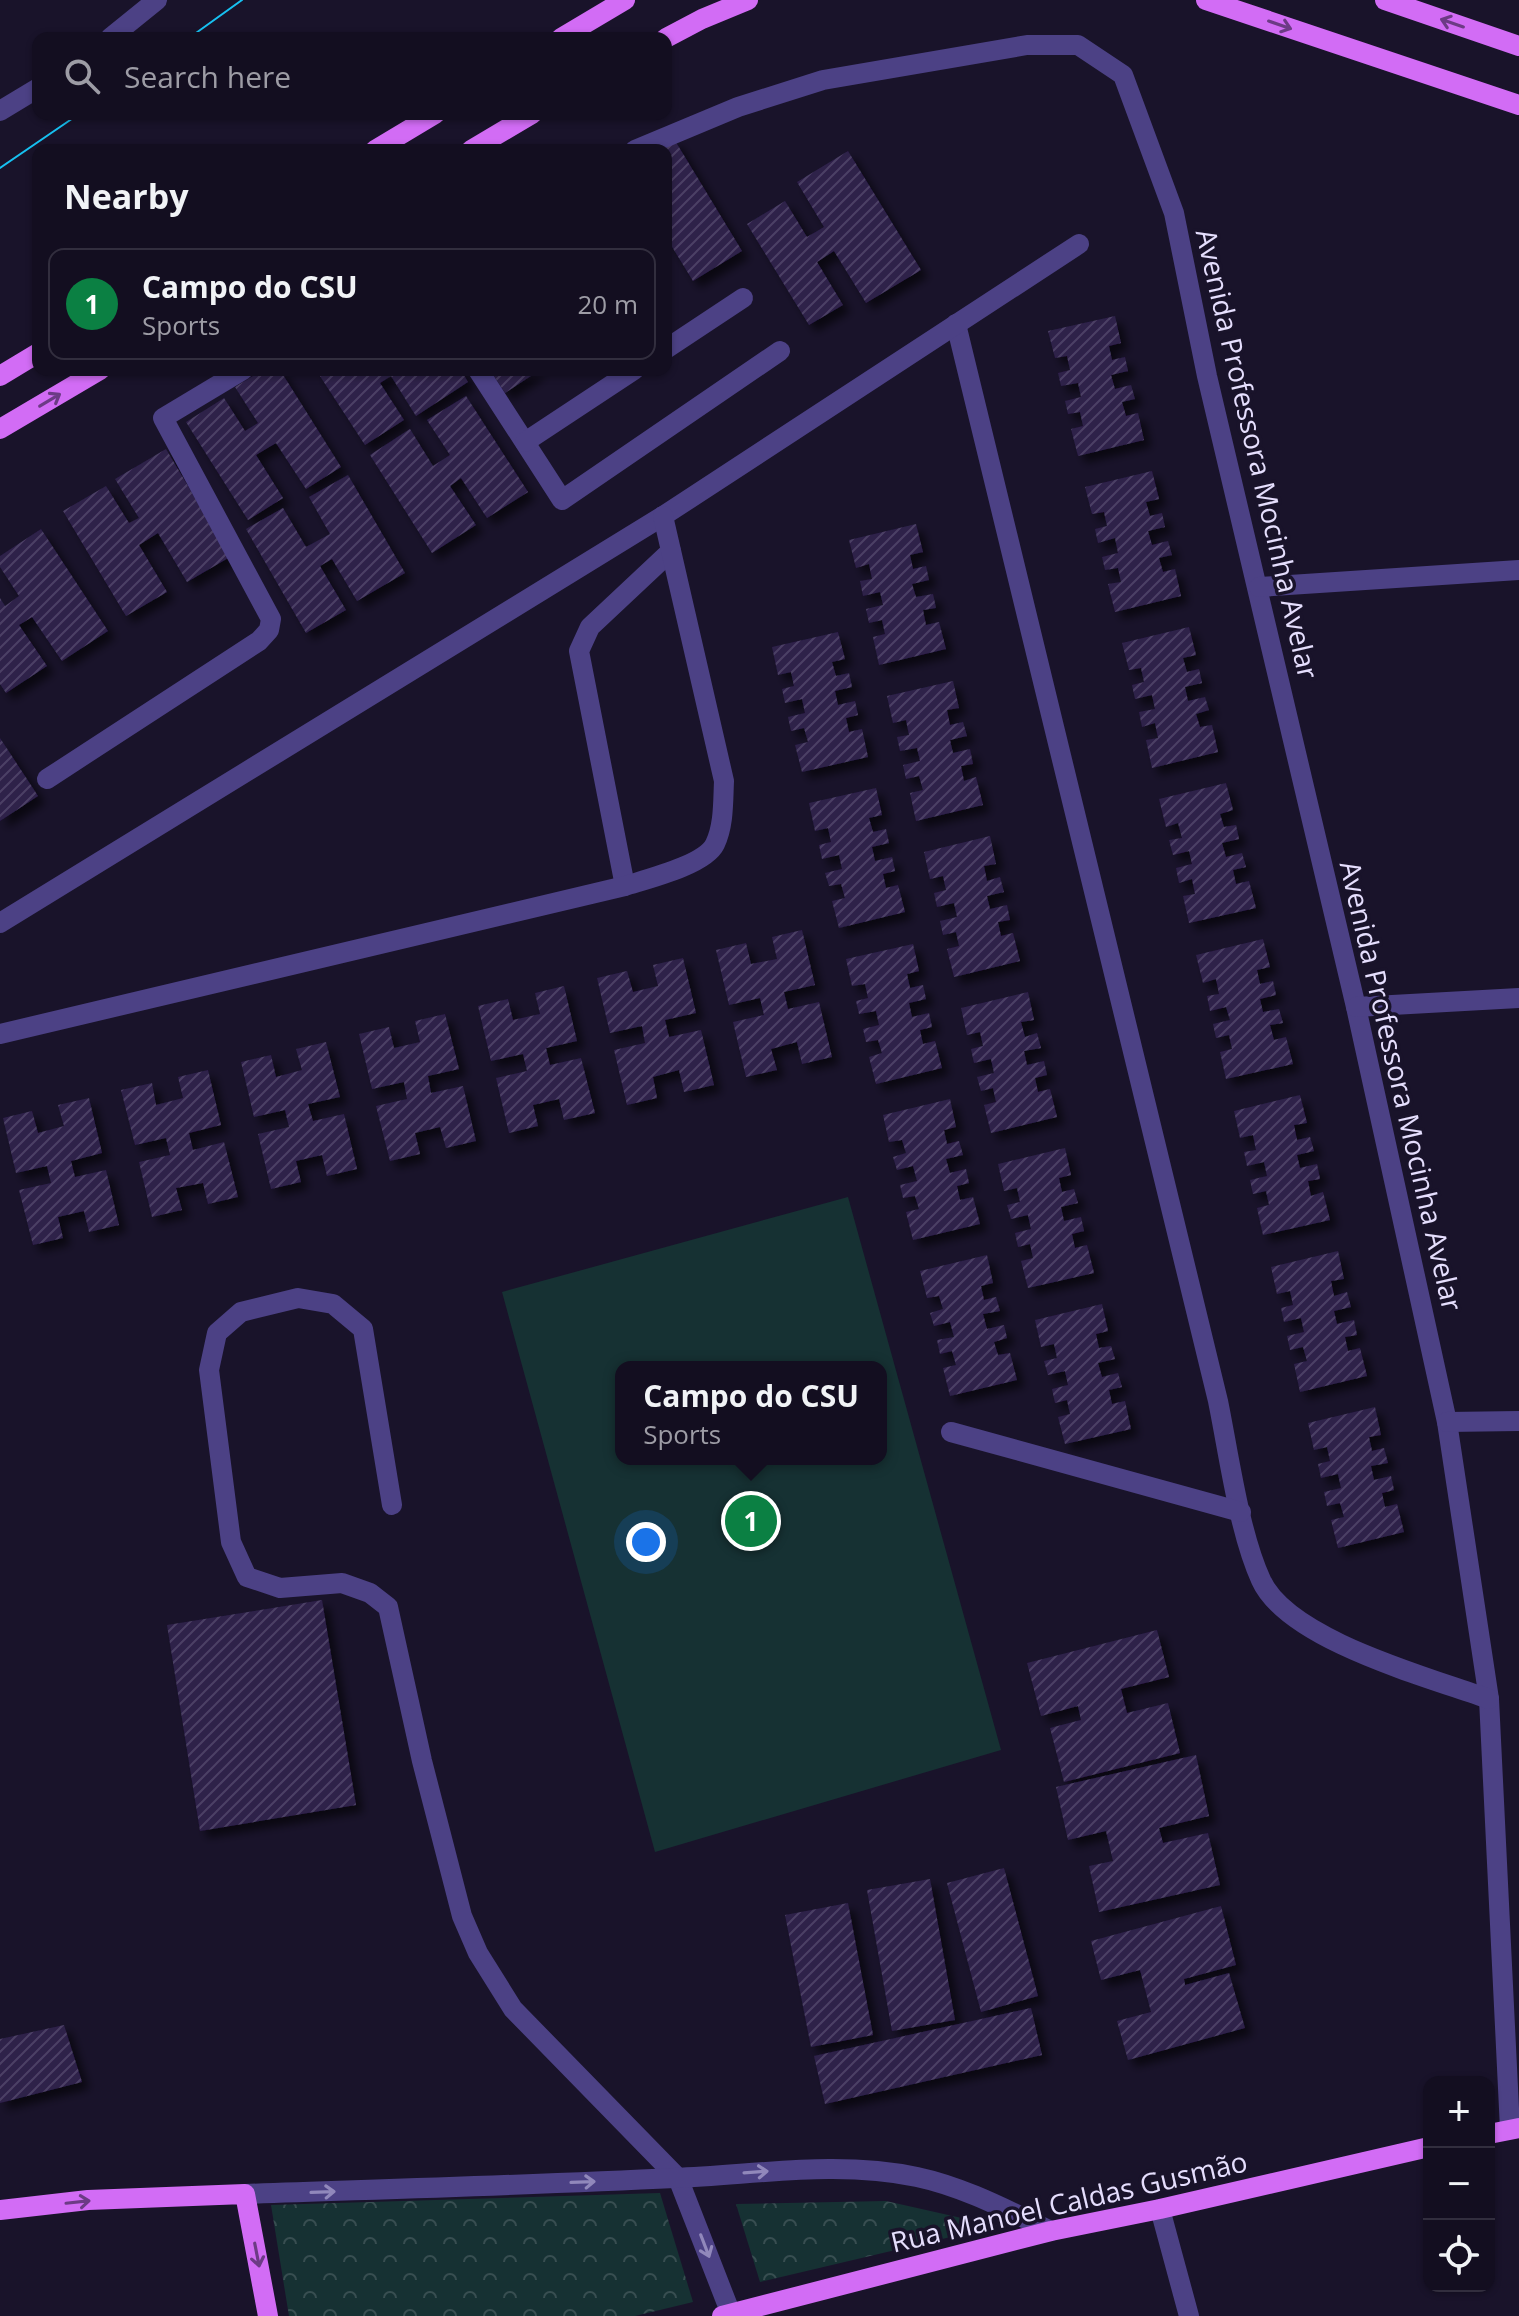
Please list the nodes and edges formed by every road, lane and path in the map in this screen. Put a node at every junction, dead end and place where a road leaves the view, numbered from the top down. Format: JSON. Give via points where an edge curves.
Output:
{"nodes":[{"id":1,"x":157,"y":0,"type":"edge"},
{"id":2,"x":625,"y":0,"type":"edge"},
{"id":3,"x":748,"y":0,"type":"edge"},
{"id":4,"x":1206,"y":0,"type":"edge"},
{"id":5,"x":1385,"y":0,"type":"edge"},
{"id":6,"x":117,"y":32,"type":"edge"},
{"id":7,"x":571,"y":32,"type":"edge"},
{"id":8,"x":672,"y":35,"type":"edge"},
{"id":9,"x":1519,"y":46,"type":"edge"},
{"id":10,"x":32,"y":92,"type":"edge"},
{"id":11,"x":1519,"y":105,"type":"edge"},
{"id":12,"x":0,"y":111,"type":"edge"},
{"id":13,"x":425,"y":120,"type":"edge"},
{"id":14,"x":522,"y":120,"type":"edge"},
{"id":15,"x":385,"y":144,"type":"edge"},
{"id":16,"x":481,"y":144,"type":"edge"},
{"id":17,"x":649,"y":144,"type":"edge"},
{"id":18,"x":1079,"y":244,"type":"dead end"},
{"id":19,"x":743,"y":298,"type":"dead end"},
{"id":20,"x":956,"y":324,"type":"junction"},
{"id":21,"x":672,"y":345,"type":"edge"},
{"id":22,"x":780,"y":351,"type":"dead end"},
{"id":23,"x":32,"y":357,"type":"edge"},
{"id":24,"x":0,"y":376,"type":"edge"},
{"id":25,"x":90,"y":376,"type":"edge"},
{"id":26,"x":233,"y":376,"type":"edge"},
{"id":27,"x":482,"y":376,"type":"edge"},
{"id":28,"x":625,"y":376,"type":"edge"},
{"id":29,"x":0,"y":429,"type":"edge"},
{"id":30,"x":525,"y":442,"type":"junction"},
{"id":31,"x":663,"y":516,"type":"junction"},
{"id":32,"x":671,"y":551,"type":"junction"},
{"id":33,"x":1519,"y":570,"type":"edge"},
{"id":34,"x":1259,"y":587,"type":"junction"},
{"id":35,"x":47,"y":779,"type":"dead end"},
{"id":36,"x":625,"y":886,"type":"junction"},
{"id":37,"x":0,"y":923,"type":"edge"},
{"id":38,"x":1519,"y":998,"type":"edge"},
{"id":39,"x":1356,"y":1007,"type":"junction"},
{"id":40,"x":0,"y":1034,"type":"edge"},
{"id":41,"x":1519,"y":1421,"type":"edge"},
{"id":42,"x":1447,"y":1422,"type":"junction"},
{"id":43,"x":951,"y":1432,"type":"dead end"},
{"id":44,"x":392,"y":1505,"type":"dead end"},
{"id":45,"x":1241,"y":1512,"type":"junction"},
{"id":46,"x":1489,"y":1699,"type":"junction"},
{"id":47,"x":1514,"y":2129,"type":"edge"},
{"id":48,"x":1425,"y":2148,"type":"edge"},
{"id":49,"x":678,"y":2178,"type":"junction"},
{"id":50,"x":245,"y":2194,"type":"junction"},
{"id":51,"x":1160,"y":2209,"type":"junction"},
{"id":52,"x":0,"y":2210,"type":"edge"},
{"id":53,"x":1051,"y":2231,"type":"junction"},
{"id":54,"x":727,"y":2315,"type":"edge"},
{"id":55,"x":268,"y":2316,"type":"edge"},
{"id":56,"x":1189,"y":2316,"type":"edge"}],
"edges":[{"from":1,"to":6,"type":"street"},
{"from":2,"to":7,"type":"main road"},
{"from":3,"to":8,"type":"main road"},
{"from":4,"to":11,"type":"main road","one_way":true},
{"from":9,"to":5,"type":"main road","one_way":true},
{"from":10,"to":12,"type":"street"},
{"from":13,"to":15,"type":"main road"},
{"from":14,"to":16,"type":"main road"},
{"from":17,"to":34,"type":"street","name":"Avenida Professora Mocinha Avelar","via":[[738,107],[823,80],[1027,45],[1078,45],[1123,75],[1174,213]]},
{"from":18,"to":20,"type":"street"},
{"from":19,"to":21,"type":"street"},
{"from":20,"to":31,"type":"street"},
{"from":20,"to":45,"type":"street"},
{"from":22,"to":30,"type":"street","via":[[562,500]]},
{"from":23,"to":24,"type":"main road"},
{"from":29,"to":25,"type":"main road","one_way":true},
{"from":26,"to":35,"type":"street","via":[[163,418],[271,619],[269,630]]},
{"from":27,"to":30,"type":"street"},
{"from":28,"to":30,"type":"street"},
{"from":31,"to":32,"type":"street"},
{"from":31,"to":37,"type":"street"},
{"from":32,"to":36,"type":"street","via":[[590,627],[579,651]]},
{"from":32,"to":36,"type":"street","via":[[724,781],[723,817],[714,846],[702,857]]},
{"from":33,"to":34,"type":"street"},
{"from":34,"to":39,"type":"street","name":"Avenida Professora Mocinha Avelar"},
{"from":36,"to":40,"type":"street"},
{"from":38,"to":39,"type":"street"},
{"from":39,"to":42,"type":"street","name":"Avenida Professora Mocinha Avelar"},
{"from":41,"to":42,"type":"street"},
{"from":42,"to":46,"type":"street","name":"Avenida Professora Mocinha Avelar"},
{"from":43,"to":45,"type":"street"},
{"from":44,"to":49,"type":"street","via":[[363,1329],[333,1304],[298,1298],[241,1312],[217,1333],[209,1370],[231,1542],[247,1577],[280,1588],[342,1583],[370,1593],[388,1607],[462,1916],[478,1953],[513,2009]]},
{"from":45,"to":46,"type":"street","via":[[1261,1581],[1292,1617],[1377,1658]]},
{"from":46,"to":47,"type":"street","name":"Avenida Professora Mocinha Avelar"},
{"from":48,"to":51,"type":"main road","name":"Rua Manoel Caldas Gusmão"},
{"from":50,"to":49,"type":"street","one_way":true},
{"from":49,"to":53,"type":"street","one_way":true,"via":[[810,2168],[915,2176],[958,2187]]},
{"from":49,"to":54,"type":"street","one_way":true},
{"from":52,"to":50,"type":"main road","one_way":true,"via":[[88,2200]]},
{"from":50,"to":55,"type":"main road","one_way":true},
{"from":51,"to":53,"type":"main road","name":"Rua Manoel Caldas Gusmão"},
{"from":51,"to":56,"type":"street"},
{"from":53,"to":54,"type":"main road","name":"Rua Manoel Caldas Gusmão"}]}
